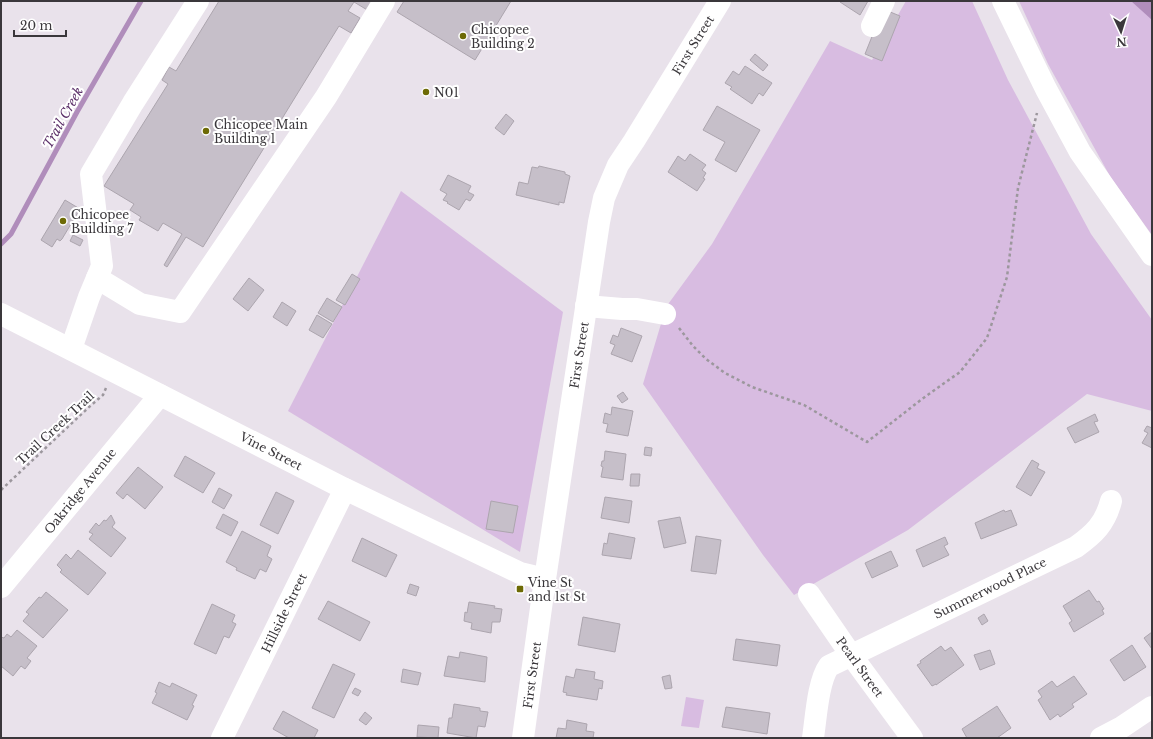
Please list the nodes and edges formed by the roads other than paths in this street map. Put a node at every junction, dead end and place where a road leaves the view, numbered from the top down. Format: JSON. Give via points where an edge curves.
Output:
{"nodes":[{"id":1,"x":198,"y":1,"type":"edge"},
{"id":2,"x":384,"y":1,"type":"edge"},
{"id":3,"x":720,"y":1,"type":"edge"},
{"id":4,"x":884,"y":1,"type":"edge"},
{"id":5,"x":1003,"y":1,"type":"edge"},
{"id":6,"x":872,"y":26,"type":"dead end"},
{"id":7,"x":1152,"y":255,"type":"edge"},
{"id":8,"x":97,"y":278,"type":"junction"},
{"id":9,"x":586,"y":306,"type":"junction"},
{"id":10,"x":1,"y":314,"type":"edge"},
{"id":11,"x":665,"y":314,"type":"road end"},
{"id":12,"x":71,"y":349,"type":"junction"},
{"id":13,"x":160,"y":394,"type":"junction"},
{"id":14,"x":345,"y":489,"type":"junction"},
{"id":15,"x":1110,"y":501,"type":"dead end"},
{"id":16,"x":545,"y":579,"type":"junction"},
{"id":17,"x":1,"y":587,"type":"edge"},
{"id":18,"x":809,"y":594,"type":"dead end"},
{"id":19,"x":851,"y":655,"type":"junction"},
{"id":20,"x":1152,"y":707,"type":"edge"},
{"id":21,"x":222,"y":738,"type":"edge"},
{"id":22,"x":523,"y":738,"type":"edge"},
{"id":23,"x":813,"y":738,"type":"edge"},
{"id":24,"x":912,"y":738,"type":"edge"},
{"id":25,"x":1102,"y":738,"type":"edge"}],
"edges":[{"from":1,"to":8,"type":"street","via":[[91,174],[102,266]]},
{"from":2,"to":8,"type":"street","via":[[326,97],[180,312],[140,304]]},
{"from":3,"to":9,"type":"street","name":"First Street","via":[[618,165],[604,198]]},
{"from":4,"to":6,"type":"street"},
{"from":5,"to":7,"type":"street","via":[[1046,90],[1080,152]]},
{"from":8,"to":12,"type":"street"},
{"from":9,"to":11,"type":"street","via":[[637,309]]},
{"from":9,"to":16,"type":"street","name":"First Street"},
{"from":10,"to":12,"type":"street","name":"Vine Street"},
{"from":12,"to":13,"type":"street","name":"Vine Street"},
{"from":13,"to":14,"type":"street","name":"Vine Street"},
{"from":13,"to":17,"type":"street","name":"Oakridge Avenue"},
{"from":14,"to":16,"type":"street","name":"Vine Street","via":[[520,574]]},
{"from":14,"to":21,"type":"street","name":"Hillside Street"},
{"from":15,"to":19,"type":"street","name":"Summerwood Place","via":[[1108,513],[1101,524],[1090,537],[1076,547]]},
{"from":16,"to":22,"type":"street","name":"First Street"},
{"from":18,"to":19,"type":"street","name":"Pearl Street"},
{"from":19,"to":23,"type":"street","name":"Summerwood Place","via":[[829,666],[824,673]]},
{"from":19,"to":24,"type":"street","name":"Pearl Street"},
{"from":20,"to":25,"type":"street"}]}
